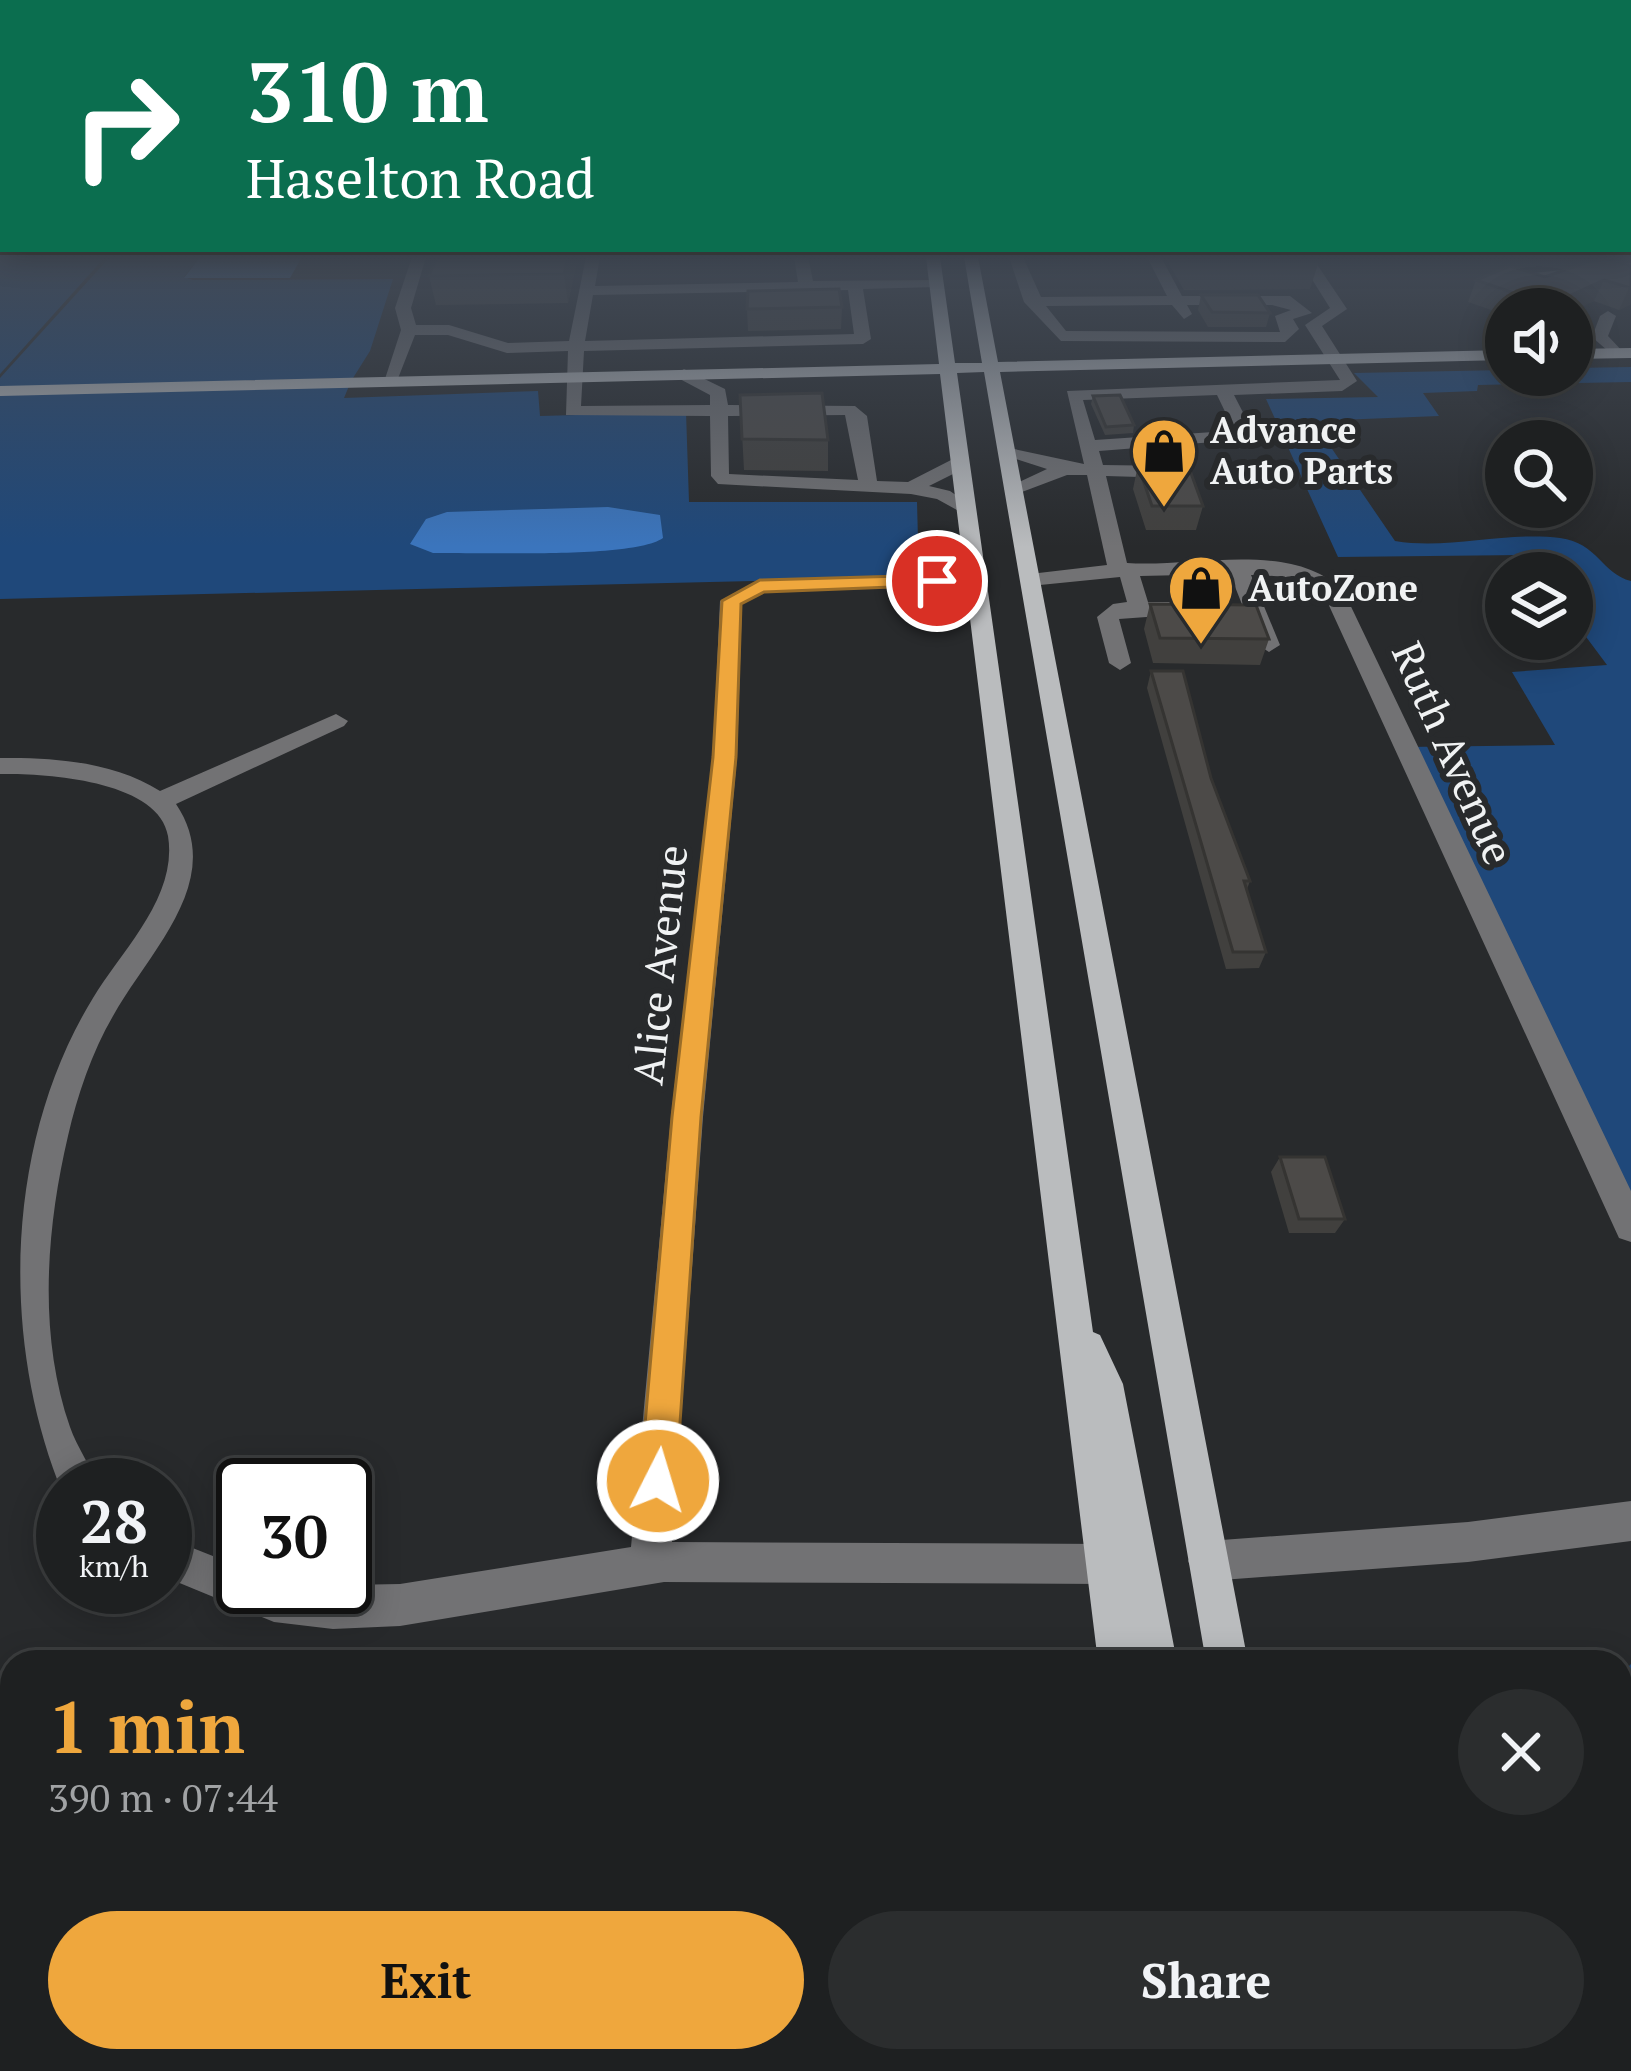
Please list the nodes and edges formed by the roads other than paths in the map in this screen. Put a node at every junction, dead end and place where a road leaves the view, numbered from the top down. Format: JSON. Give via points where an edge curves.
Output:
{"nodes":[{"id":1,"x":400,"y":354,"type":"edge"},
{"id":2,"x":575,"y":354,"type":"edge"},
{"id":3,"x":772,"y":354,"type":"edge"},
{"id":4,"x":946,"y":354,"type":"edge"},
{"id":5,"x":988,"y":354,"type":"edge"},
{"id":6,"x":1333,"y":354,"type":"edge"},
{"id":7,"x":1485,"y":356,"type":"edge"},
{"id":8,"x":1337,"y":359,"type":"junction"},
{"id":9,"x":991,"y":368,"type":"junction"},
{"id":10,"x":948,"y":369,"type":"junction"},
{"id":11,"x":785,"y":372,"type":"junction"},
{"id":12,"x":684,"y":374,"type":"junction"},
{"id":13,"x":571,"y":376,"type":"junction"},
{"id":14,"x":389,"y":381,"type":"junction"},
{"id":15,"x":0,"y":391,"type":"edge"},
{"id":16,"x":1224,"y":391,"type":"junction"},
{"id":17,"x":723,"y":410,"type":"junction"},
{"id":18,"x":1091,"y":446,"type":"junction"},
{"id":19,"x":1006,"y":450,"type":"junction"},
{"id":20,"x":960,"y":463,"type":"junction"},
{"id":21,"x":1065,"y":469,"type":"junction"},
{"id":22,"x":1095,"y":470,"type":"junction"},
{"id":23,"x":1174,"y":472,"type":"edge"},
{"id":24,"x":868,"y":482,"type":"junction"},
{"id":25,"x":911,"y":488,"type":"junction"},
{"id":26,"x":1014,"y":489,"type":"junction"},
{"id":27,"x":966,"y":509,"type":"junction"},
{"id":28,"x":1123,"y":569,"type":"junction"},
{"id":29,"x":1239,"y":571,"type":"junction"},
{"id":30,"x":1002,"y":577,"type":"junction"},
{"id":31,"x":738,"y":593,"type":"joint"},
{"id":32,"x":1139,"y":608,"type":"junction"},
{"id":33,"x":1231,"y":609,"type":"junction"},
{"id":34,"x":1269,"y":645,"type":"edge"},
{"id":35,"x":1120,"y":663,"type":"dead end"},
{"id":36,"x":336,"y":721,"type":"dead end"},
{"id":37,"x":0,"y":766,"type":"edge"},
{"id":38,"x":158,"y":802,"type":"junction"},
{"id":39,"x":1631,"y":1227,"type":"edge"},
{"id":40,"x":1074,"y":1320,"type":"junction"},
{"id":41,"x":9,"y":1324,"type":"edge"},
{"id":42,"x":59,"y":1458,"type":"edge"},
{"id":43,"x":1631,"y":1521,"type":"edge"},
{"id":44,"x":1208,"y":1561,"type":"junction"},
{"id":45,"x":650,"y":1563,"type":"junction"},
{"id":46,"x":1106,"y":1564,"type":"junction"},
{"id":47,"x":192,"y":1568,"type":"edge"},
{"id":48,"x":1117,"y":1650,"type":"edge"},
{"id":49,"x":1154,"y":1650,"type":"edge"},
{"id":50,"x":1225,"y":1650,"type":"edge"}],
"edges":[{"from":1,"to":14,"type":"street"},
{"from":2,"to":13,"type":"street"},
{"from":3,"to":11,"type":"street"},
{"from":4,"to":10,"type":"main road"},
{"from":5,"to":9,"type":"main road"},
{"from":6,"to":8,"type":"street"},
{"from":7,"to":8,"type":"main road"},
{"from":8,"to":9,"type":"main road"},
{"from":8,"to":16,"type":"street","via":[[1349,381],[1342,386]]},
{"from":9,"to":10,"type":"main road"},
{"from":9,"to":19,"type":"main road"},
{"from":10,"to":11,"type":"main road"},
{"from":10,"to":20,"type":"main road"},
{"from":11,"to":12,"type":"main road"},
{"from":12,"to":13,"type":"main road"},
{"from":12,"to":17,"type":"street","via":[[719,393]]},
{"from":13,"to":14,"type":"main road"},
{"from":13,"to":17,"type":"street","via":[[572,411]]},
{"from":14,"to":15,"type":"main road"},
{"from":16,"to":18,"type":"street","via":[[1241,426],[1233,436]]},
{"from":16,"to":18,"type":"street","via":[[1073,394]]},
{"from":17,"to":24,"type":"street","via":[[855,412]]},
{"from":17,"to":24,"type":"street","via":[[725,480]]},
{"from":18,"to":22,"type":"street"},
{"from":19,"to":21,"type":"street"},
{"from":19,"to":26,"type":"main road"},
{"from":20,"to":25,"type":"street"},
{"from":20,"to":27,"type":"main road"},
{"from":21,"to":22,"type":"street"},
{"from":21,"to":26,"type":"street"},
{"from":22,"to":23,"type":"street"},
{"from":22,"to":28,"type":"street"},
{"from":24,"to":25,"type":"street"},
{"from":25,"to":27,"type":"street"},
{"from":26,"to":30,"type":"main road"},
{"from":27,"to":30,"type":"main road","via":[[972,551]]},
{"from":28,"to":29,"type":"street","name":"Ruth Avenue"},
{"from":28,"to":30,"type":"street","name":"Ruth Avenue"},
{"from":28,"to":32,"type":"street"},
{"from":29,"to":33,"type":"street"},
{"from":29,"to":39,"type":"street","name":"Ruth Avenue","via":[[1317,578],[1336,597]]},
{"from":30,"to":31,"type":"street","name":"Ruth Avenue","via":[[818,582]]},
{"from":30,"to":40,"type":"main road"},
{"from":30,"to":44,"type":"main road"},
{"from":31,"to":45,"type":"street","name":"Alice Avenue","via":[[728,617],[724,757]]},
{"from":32,"to":33,"type":"street"},
{"from":32,"to":35,"type":"street","via":[[1108,617]]},
{"from":33,"to":34,"type":"street"},
{"from":36,"to":38,"type":"street"},
{"from":37,"to":38,"type":"street","via":[[71,769]]},
{"from":38,"to":41,"type":"street","via":[[175,820],[182,858],[153,927],[91,1027],[46,1144]]},
{"from":40,"to":46,"type":"main road"},
{"from":40,"to":49,"type":"main road","via":[[1105,1386]]},
{"from":41,"to":42,"type":"street"},
{"from":43,"to":44,"type":"street"},
{"from":44,"to":50,"type":"main road"},
{"from":45,"to":46,"type":"street"},
{"from":45,"to":47,"type":"street","via":[[400,1605],[333,1608],[274,1601]]},
{"from":46,"to":48,"type":"main road"}]}
